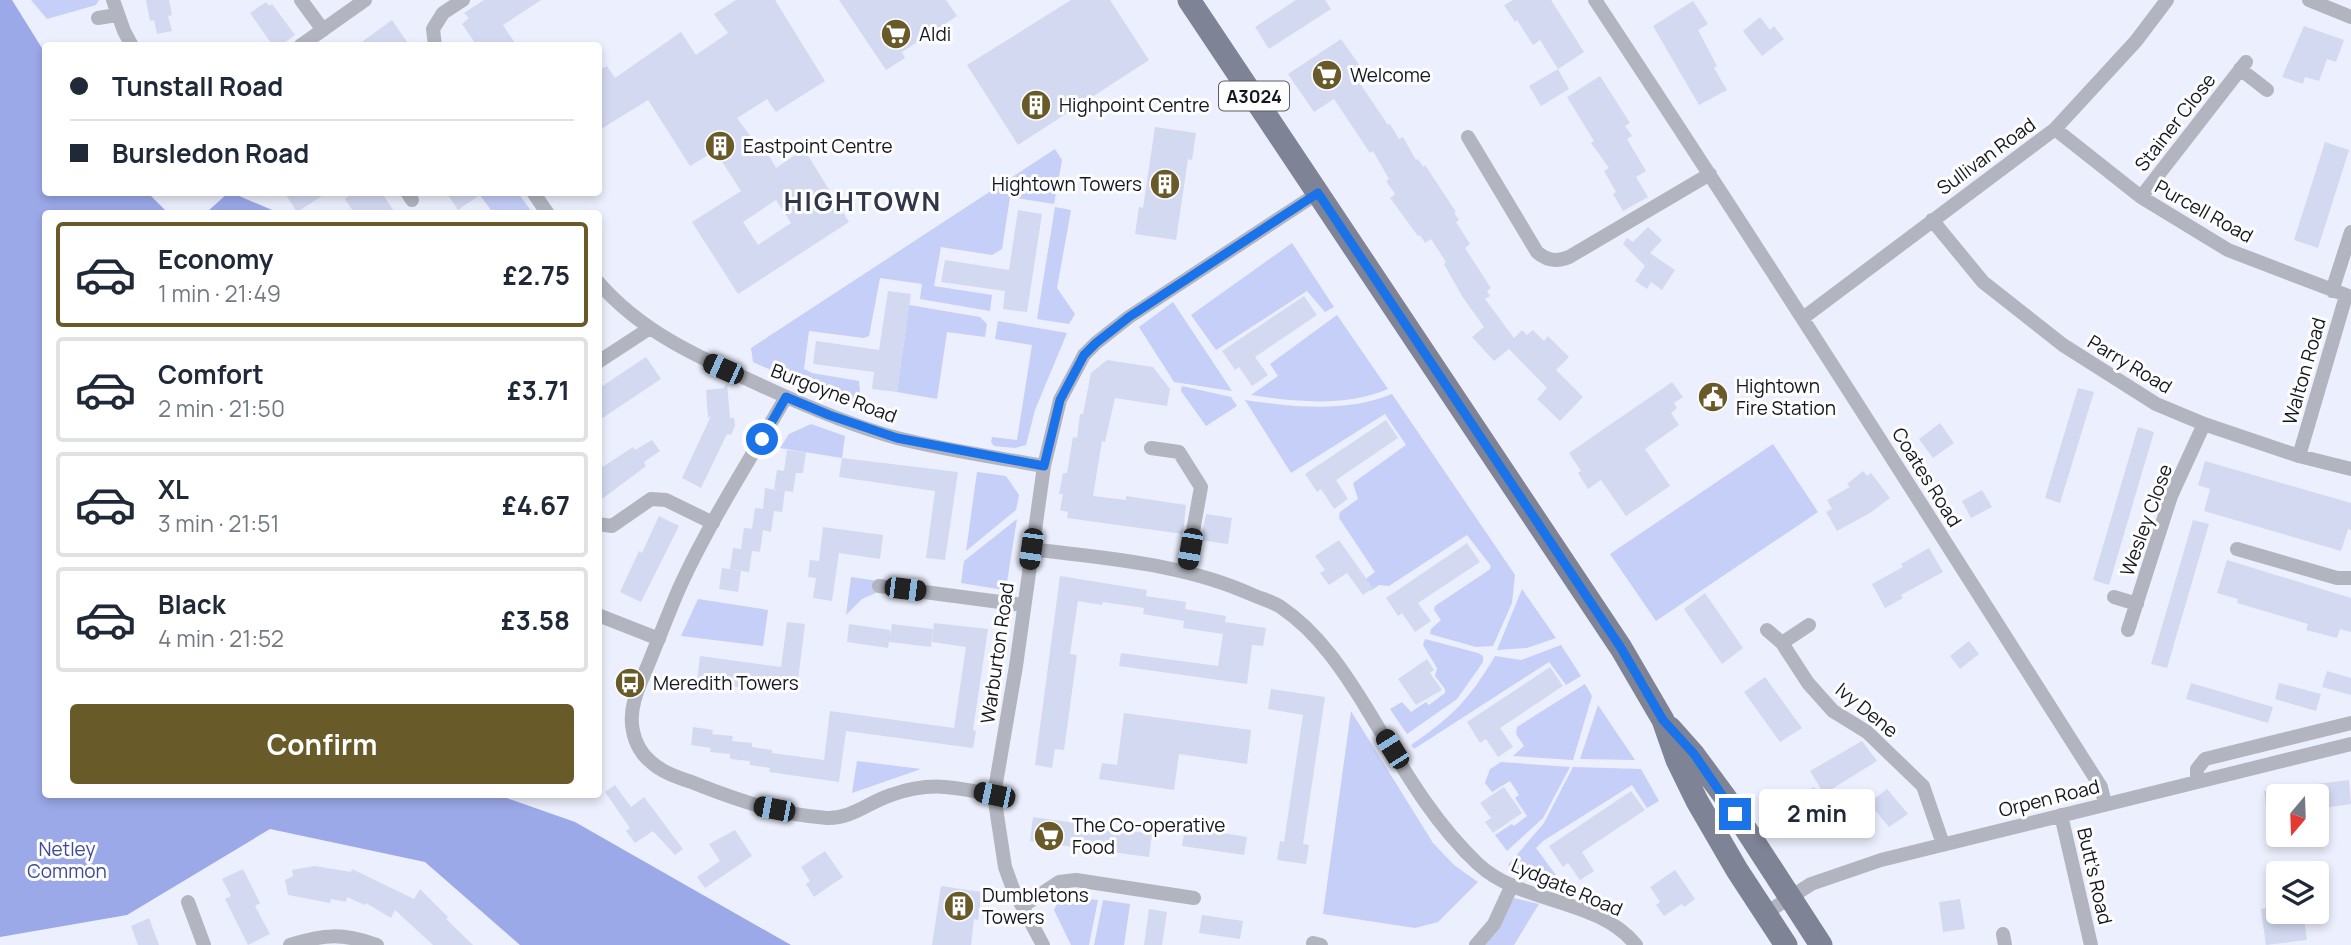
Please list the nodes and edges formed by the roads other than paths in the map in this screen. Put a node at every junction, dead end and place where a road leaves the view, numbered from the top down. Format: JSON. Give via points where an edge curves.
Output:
{"nodes":[{"id":1,"x":300,"y":0,"type":"edge"},
{"id":2,"x":365,"y":0,"type":"edge"},
{"id":3,"x":463,"y":0,"type":"edge"},
{"id":4,"x":1189,"y":0,"type":"edge"},
{"id":5,"x":1595,"y":0,"type":"edge"},
{"id":6,"x":2167,"y":0,"type":"edge"},
{"id":7,"x":2309,"y":0,"type":"edge"},
{"id":8,"x":115,"y":7,"type":"edge"},
{"id":9,"x":2351,"y":17,"type":"edge"},
{"id":10,"x":98,"y":18,"type":"dead end"},
{"id":11,"x":323,"y":30,"type":"junction"},
{"id":12,"x":130,"y":42,"type":"edge"},
{"id":13,"x":306,"y":42,"type":"edge"},
{"id":14,"x":435,"y":42,"type":"edge"},
{"id":15,"x":2267,"y":90,"type":"dead end"},
{"id":16,"x":2055,"y":129,"type":"junction"},
{"id":17,"x":1468,"y":137,"type":"dead end"},
{"id":18,"x":1710,"y":174,"type":"junction"},
{"id":19,"x":1318,"y":193,"type":"junction"},
{"id":20,"x":2141,"y":198,"type":"junction"},
{"id":21,"x":1932,"y":220,"type":"junction"},
{"id":22,"x":2351,"y":232,"type":"edge"},
{"id":23,"x":602,"y":287,"type":"edge"},
{"id":24,"x":2343,"y":295,"type":"edge"},
{"id":25,"x":1803,"y":318,"type":"junction"},
{"id":26,"x":650,"y":328,"type":"junction"},
{"id":27,"x":602,"y":359,"type":"edge"},
{"id":28,"x":786,"y":397,"type":"junction"},
{"id":29,"x":2204,"y":424,"type":"junction"},
{"id":30,"x":1151,"y":448,"type":"dead end"},
{"id":31,"x":2299,"y":456,"type":"junction"},
{"id":32,"x":1044,"y":466,"type":"junction"},
{"id":33,"x":2351,"y":469,"type":"edge"},
{"id":34,"x":713,"y":523,"type":"junction"},
{"id":35,"x":602,"y":525,"type":"edge"},
{"id":36,"x":1031,"y":549,"type":"junction"},
{"id":37,"x":2237,"y":549,"type":"dead end"},
{"id":38,"x":1186,"y":570,"type":"junction"},
{"id":39,"x":2351,"y":578,"type":"edge"},
{"id":40,"x":879,"y":586,"type":"dead end"},
{"id":41,"x":2114,"y":597,"type":"dead end"},
{"id":42,"x":2137,"y":604,"type":"junction"},
{"id":43,"x":1023,"y":605,"type":"junction"},
{"id":44,"x":602,"y":617,"type":"edge"},
{"id":45,"x":1809,"y":625,"type":"dead end"},
{"id":46,"x":1767,"y":630,"type":"dead end"},
{"id":47,"x":2129,"y":631,"type":"dead end"},
{"id":48,"x":659,"y":639,"type":"junction"},
{"id":49,"x":1782,"y":643,"type":"junction"},
{"id":50,"x":1663,"y":720,"type":"junction"},
{"id":51,"x":2351,"y":723,"type":"edge"},
{"id":52,"x":2351,"y":744,"type":"edge"},
{"id":53,"x":2197,"y":782,"type":"junction"},
{"id":54,"x":994,"y":795,"type":"junction"},
{"id":55,"x":2105,"y":804,"type":"junction"},
{"id":56,"x":2062,"y":815,"type":"junction"},
{"id":57,"x":1942,"y":844,"type":"junction"},
{"id":58,"x":1512,"y":885,"type":"junction"},
{"id":59,"x":1789,"y":897,"type":"junction"},
{"id":60,"x":1194,"y":898,"type":"dead end"},
{"id":61,"x":188,"y":902,"type":"dead end"},
{"id":62,"x":1023,"y":906,"type":"junction"},
{"id":63,"x":1766,"y":913,"type":"junction"},
{"id":64,"x":204,"y":945,"type":"edge"},
{"id":65,"x":290,"y":945,"type":"edge"},
{"id":66,"x":377,"y":945,"type":"edge"},
{"id":67,"x":1043,"y":945,"type":"edge"},
{"id":68,"x":1476,"y":945,"type":"edge"},
{"id":69,"x":1636,"y":945,"type":"edge"},
{"id":70,"x":1786,"y":945,"type":"edge"},
{"id":71,"x":1821,"y":945,"type":"edge"},
{"id":72,"x":2091,"y":945,"type":"edge"}],
"edges":[{"from":1,"to":11,"type":"street"},
{"from":2,"to":11,"type":"street"},
{"from":3,"to":14,"type":"street","via":[[443,13],[433,29]]},
{"from":4,"to":19,"type":"main road","number":"A3024"},
{"from":5,"to":18,"type":"street","name":"Coates Road"},
{"from":6,"to":16,"type":"street","name":"Sullivan Road"},
{"from":7,"to":9,"type":"street"},
{"from":8,"to":10,"type":"street"},
{"from":8,"to":12,"type":"street"},
{"from":11,"to":13,"type":"street"},
{"from":15,"to":20,"type":"street","name":"Stainer Close","via":[[2243,66]]},
{"from":16,"to":20,"type":"street","name":"Purcell Road"},
{"from":16,"to":21,"type":"street","name":"Sullivan Road"},
{"from":17,"to":18,"type":"street","via":[[1531,245],[1549,260],[1569,257]]},
{"from":18,"to":25,"type":"street","name":"Coates Road"},
{"from":19,"to":32,"type":"street","name":"Warburton Road","via":[[1096,343],[1084,355],[1060,400]]},
{"from":19,"to":50,"type":"main road","number":"A3024","via":[[1621,648]]},
{"from":20,"to":24,"type":"street","name":"Purcell Road","via":[[2228,250]]},
{"from":21,"to":25,"type":"street","name":"Sullivan Road"},
{"from":21,"to":29,"type":"street","name":"Parry Road","via":[[1983,282],[2063,345],[2156,404]]},
{"from":22,"to":24,"type":"street","name":"Walton Road"},
{"from":23,"to":26,"type":"street","name":"Burgoyne Road"},
{"from":24,"to":31,"type":"street","name":"Walton Road"},
{"from":25,"to":55,"type":"street","name":"Coates Road","via":[[2101,787]]},
{"from":26,"to":27,"type":"street"},
{"from":26,"to":28,"type":"street","name":"Burgoyne Road","via":[[705,360]]},
{"from":28,"to":32,"type":"street","name":"Burgoyne Road","via":[[897,438]]},
{"from":28,"to":34,"type":"street"},
{"from":29,"to":31,"type":"street","name":"Parry Road"},
{"from":29,"to":42,"type":"street","name":"Wesley Close","via":[[2171,496]]},
{"from":30,"to":38,"type":"street","via":[[1179,452],[1201,487]]},
{"from":31,"to":33,"type":"street","name":"Parry Road"},
{"from":32,"to":36,"type":"street","name":"Warburton Road"},
{"from":34,"to":35,"type":"street","via":[[666,500],[651,499],[612,526]]},
{"from":34,"to":48,"type":"street"},
{"from":36,"to":38,"type":"street","name":"Lydgate Road"},
{"from":36,"to":43,"type":"street","name":"Warburton Road"},
{"from":37,"to":39,"type":"street"},
{"from":38,"to":58,"type":"street","name":"Lydgate Road","via":[[1231,584],[1282,608],[1313,636],[1342,670],[1435,815],[1479,865]]},
{"from":40,"to":43,"type":"street"},
{"from":41,"to":42,"type":"street"},
{"from":42,"to":47,"type":"street","name":"Wesley Close"},
{"from":43,"to":54,"type":"street","name":"Warburton Road"},
{"from":44,"to":48,"type":"street"},
{"from":45,"to":49,"type":"street"},
{"from":46,"to":49,"type":"street","name":"Ivy Dene"},
{"from":48,"to":54,"type":"street","via":[[636,695],[633,732],[652,763],[671,774],[754,805],[829,818],[929,785]]},
{"from":49,"to":57,"type":"street","name":"Ivy Dene","via":[[1808,683],[1833,710],[1867,732],[1923,786]]},
{"from":50,"to":59,"type":"main road","number":"A3024","via":[[1694,754]]},
{"from":50,"to":63,"type":"main road","number":"A3024","via":[[1697,801]]},
{"from":51,"to":53,"type":"street","via":[[2205,760],[2197,769]]},
{"from":52,"to":53,"type":"street","name":"Orpen Road"},
{"from":53,"to":55,"type":"street","name":"Orpen Road"},
{"from":54,"to":62,"type":"street","name":"Warburton Road","via":[[1006,867]]},
{"from":55,"to":56,"type":"street","name":"Orpen Road"},
{"from":56,"to":57,"type":"street","name":"Orpen Road"},
{"from":56,"to":72,"type":"street","name":"Butt's Road"},
{"from":57,"to":59,"type":"street","name":"Orpen Road","via":[[1825,878]]},
{"from":58,"to":68,"type":"street","via":[[1494,924]]},
{"from":58,"to":69,"type":"street","name":"Lydgate Road","via":[[1618,927]]},
{"from":59,"to":63,"type":"street","name":"Orpen Road"},
{"from":59,"to":71,"type":"main road","number":"A3024"},
{"from":60,"to":62,"type":"street","via":[[1076,880],[1059,882]]},
{"from":61,"to":64,"type":"street"},
{"from":62,"to":67,"type":"street","name":"Warburton Road"},
{"from":63,"to":70,"type":"main road","number":"A3024"},
{"from":65,"to":66,"type":"street","via":[[338,935]]}]}
